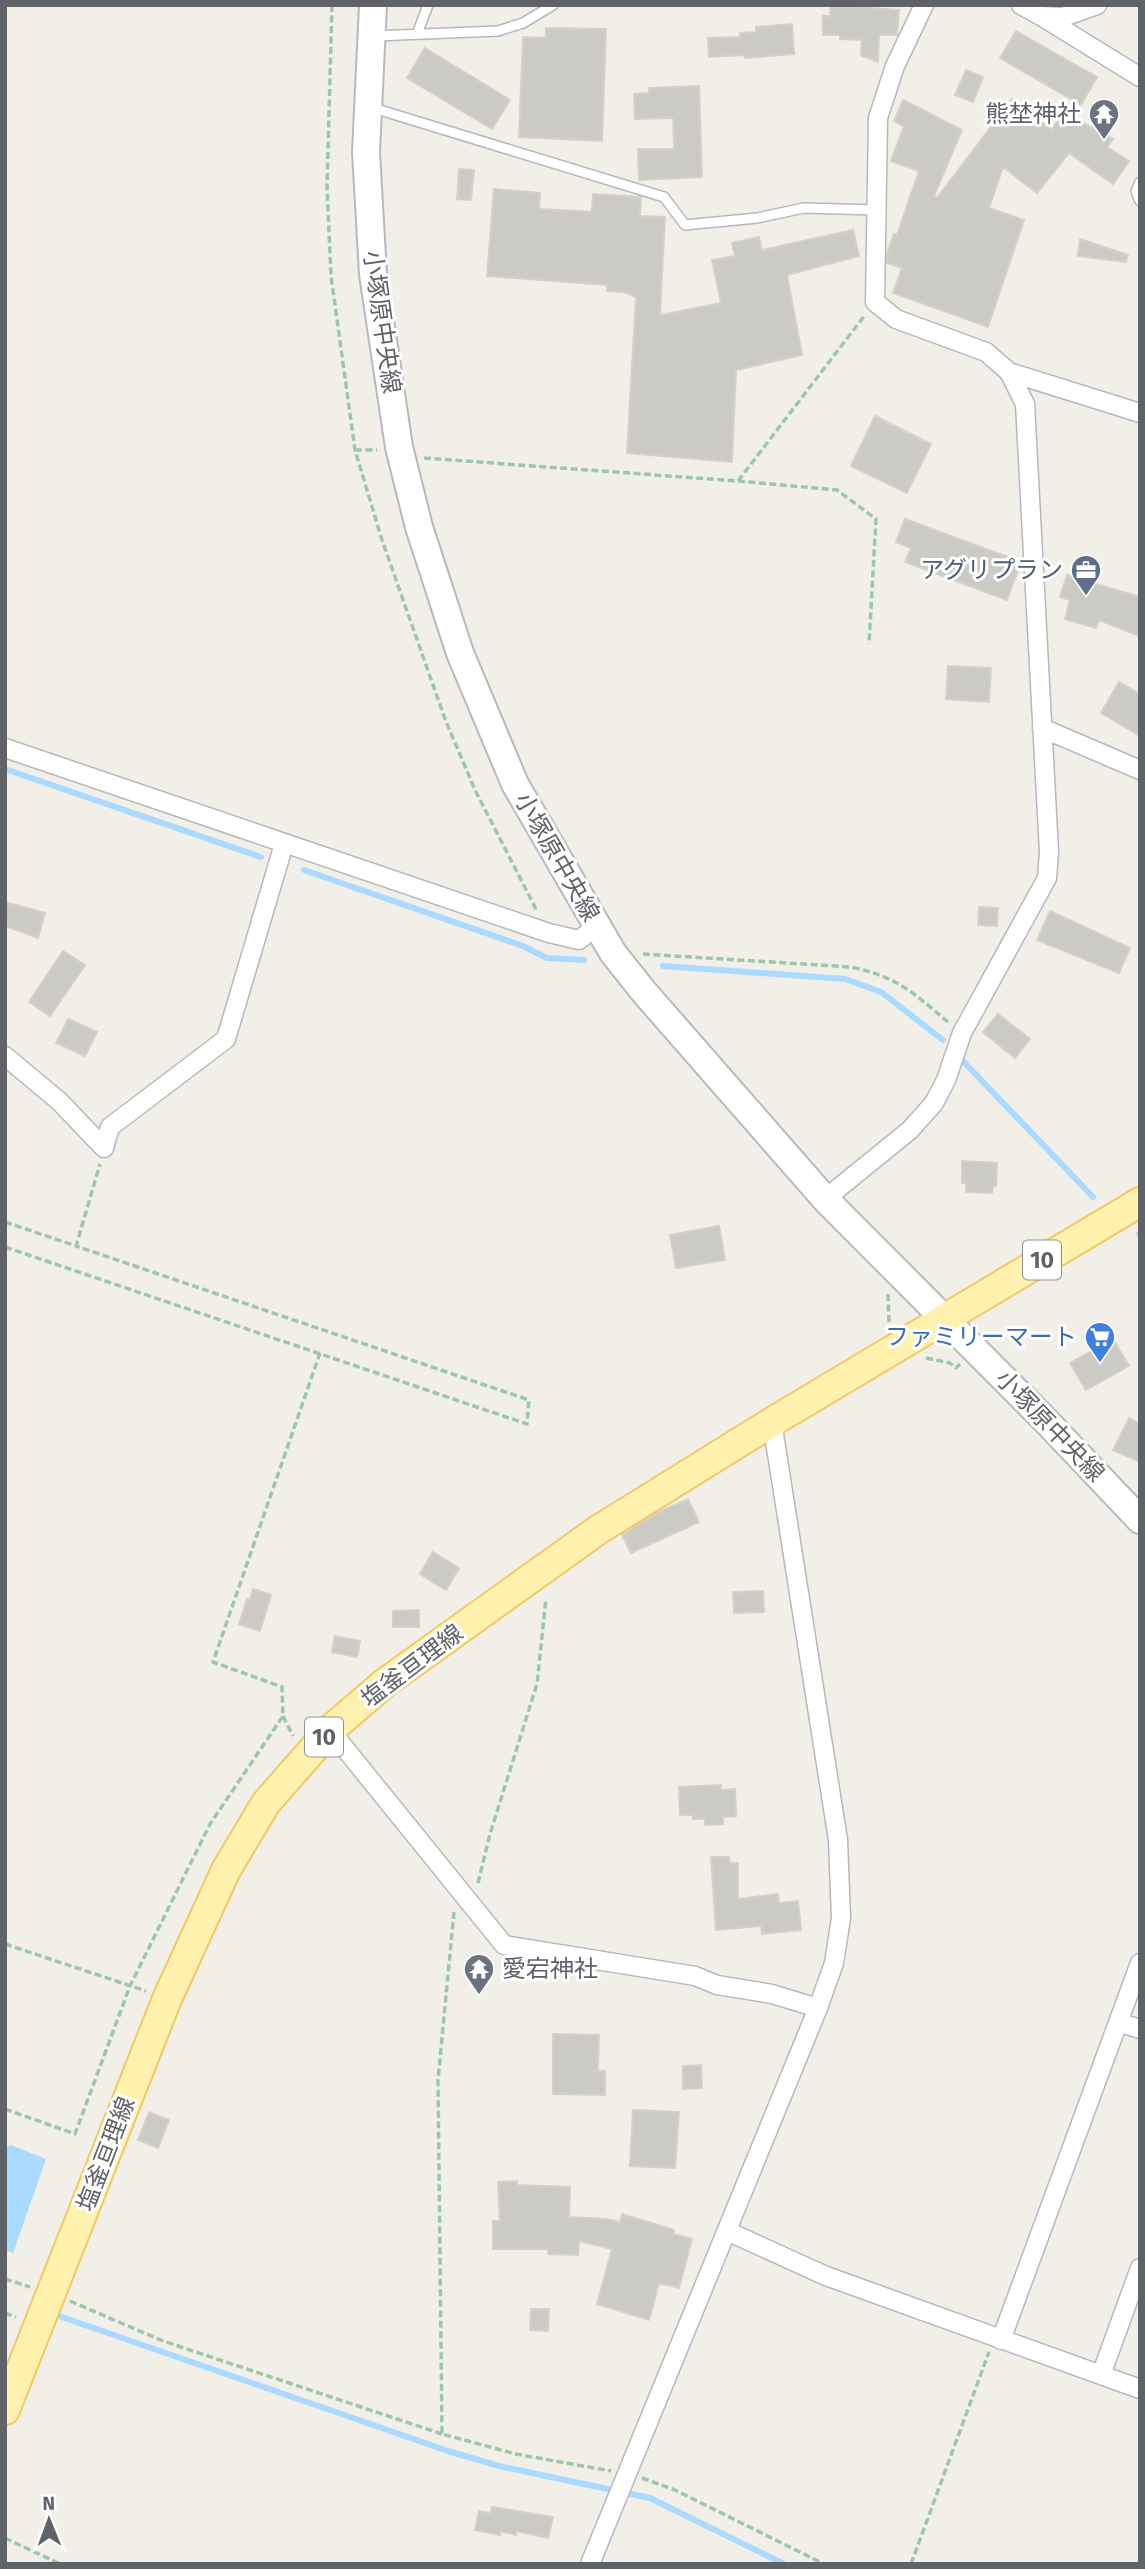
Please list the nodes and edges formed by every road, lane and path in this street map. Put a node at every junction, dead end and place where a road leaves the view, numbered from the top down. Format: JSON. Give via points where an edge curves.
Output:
{"nodes":[{"id":1,"x":373,"y":5,"type":"edge"},
{"id":2,"x":428,"y":5,"type":"edge"},
{"id":3,"x":553,"y":5,"type":"edge"},
{"id":4,"x":924,"y":5,"type":"edge"},
{"id":5,"x":1021,"y":5,"type":"edge"},
{"id":6,"x":1097,"y":5,"type":"edge"},
{"id":7,"x":1041,"y":16,"type":"junction"},
{"id":8,"x":417,"y":34,"type":"junction"},
{"id":9,"x":372,"y":36,"type":"junction"},
{"id":10,"x":1140,"y":77,"type":"edge"},
{"id":11,"x":368,"y":107,"type":"junction"},
{"id":12,"x":1140,"y":182,"type":"edge"},
{"id":13,"x":1140,"y":201,"type":"edge"},
{"id":14,"x":877,"y":210,"type":"junction"},
{"id":15,"x":875,"y":302,"type":"junction"},
{"id":16,"x":1009,"y":372,"type":"junction"},
{"id":17,"x":1140,"y":413,"type":"edge"},
{"id":18,"x":402,"y":456,"type":"junction"},
{"id":19,"x":738,"y":481,"type":"junction"},
{"id":20,"x":869,"y":644,"type":"dead end"},
{"id":21,"x":1042,"y":728,"type":"junction"},
{"id":22,"x":5,"y":748,"type":"edge"},
{"id":23,"x":1140,"y":770,"type":"edge"},
{"id":24,"x":284,"y":844,"type":"junction"},
{"id":25,"x":597,"y":926,"type":"junction"},
{"id":26,"x":613,"y":953,"type":"junction"},
{"id":27,"x":962,"y":1033,"type":"junction"},
{"id":28,"x":5,"y":1056,"type":"edge"},
{"id":29,"x":104,"y":1149,"type":"junction"},
{"id":30,"x":825,"y":1199,"type":"junction"},
{"id":31,"x":1140,"y":1202,"type":"edge"},
{"id":32,"x":5,"y":1222,"type":"edge"},
{"id":33,"x":5,"y":1247,"type":"edge"},
{"id":34,"x":76,"y":1247,"type":"junction"},
{"id":35,"x":888,"y":1294,"type":"dead end"},
{"id":36,"x":945,"y":1319,"type":"junction"},
{"id":37,"x":888,"y":1322,"type":"dead end"},
{"id":38,"x":320,"y":1353,"type":"junction"},
{"id":39,"x":921,"y":1357,"type":"dead end"},
{"id":40,"x":956,"y":1368,"type":"dead end"},
{"id":41,"x":772,"y":1422,"type":"junction"},
{"id":42,"x":1140,"y":1520,"type":"edge"},
{"id":43,"x":546,"y":1598,"type":"dead end"},
{"id":44,"x":330,"y":1730,"type":"junction"},
{"id":45,"x":456,"y":1886,"type":"junction"},
{"id":46,"x":472,"y":1906,"type":"junction"},
{"id":47,"x":5,"y":1944,"type":"edge"},
{"id":48,"x":1140,"y":1963,"type":"edge"},
{"id":49,"x":130,"y":1986,"type":"junction"},
{"id":50,"x":167,"y":1999,"type":"junction"},
{"id":51,"x":818,"y":2008,"type":"junction"},
{"id":52,"x":1118,"y":2022,"type":"junction"},
{"id":53,"x":1140,"y":2029,"type":"edge"},
{"id":54,"x":5,"y":2109,"type":"edge"},
{"id":55,"x":727,"y":2231,"type":"junction"},
{"id":56,"x":1140,"y":2268,"type":"edge"},
{"id":57,"x":51,"y":2293,"type":"junction"},
{"id":58,"x":998,"y":2339,"type":"junction"},
{"id":59,"x":1101,"y":2375,"type":"junction"},
{"id":60,"x":1140,"y":2389,"type":"edge"},
{"id":61,"x":5,"y":2410,"type":"edge"},
{"id":62,"x":442,"y":2434,"type":"junction"},
{"id":63,"x":626,"y":2476,"type":"junction"},
{"id":64,"x":5,"y":2538,"type":"edge"},
{"id":65,"x":61,"y":2564,"type":"edge"},
{"id":66,"x":590,"y":2564,"type":"edge"},
{"id":67,"x":824,"y":2564,"type":"edge"},
{"id":68,"x":911,"y":2564,"type":"edge"}],
"edges":[{"from":1,"to":9,"type":"street","name":"小塚原中央線"},
{"from":2,"to":8,"type":"lane"},
{"from":3,"to":8,"type":"lane","via":[[498,31]]},
{"from":4,"to":14,"type":"street","via":[[895,66],[878,118]]},
{"from":5,"to":7,"type":"street"},
{"from":6,"to":7,"type":"street","via":[[1063,17]]},
{"from":7,"to":10,"type":"street"},
{"from":8,"to":9,"type":"lane"},
{"from":9,"to":11,"type":"street","name":"小塚原中央線"},
{"from":11,"to":14,"type":"lane","via":[[664,197],[685,225],[804,208]]},
{"from":11,"to":18,"type":"street","name":"小塚原中央線","via":[[373,274]]},
{"from":12,"to":13,"type":"lane","via":[[1136,191]]},
{"from":14,"to":15,"type":"street"},
{"from":15,"to":16,"type":"street","via":[[896,319],[986,352]]},
{"from":15,"to":19,"type":"path"},
{"from":16,"to":17,"type":"street"},
{"from":16,"to":21,"type":"street","via":[[1024,404]]},
{"from":18,"to":19,"type":"path"},
{"from":18,"to":25,"type":"street","name":"小塚原中央線","via":[[419,527],[460,653],[515,784]]},
{"from":19,"to":20,"type":"path","via":[[837,490],[876,519]]},
{"from":21,"to":23,"type":"street"},
{"from":21,"to":27,"type":"street","via":[[1047,878]]},
{"from":22,"to":24,"type":"street"},
{"from":24,"to":25,"type":"street","via":[[549,933],[579,940]]},
{"from":24,"to":29,"type":"street","via":[[226,1039],[110,1127]]},
{"from":25,"to":26,"type":"street","name":"小塚原中央線"},
{"from":26,"to":27,"type":"path","via":[[851,967],[901,984]]},
{"from":26,"to":30,"type":"street","name":"小塚原中央線"},
{"from":27,"to":30,"type":"street","via":[[934,1103],[910,1130]]},
{"from":28,"to":29,"type":"street","via":[[59,1101]]},
{"from":29,"to":34,"type":"path"},
{"from":30,"to":36,"type":"street","name":"小塚原中央線"},
{"from":31,"to":36,"type":"main road","name":"塩釜亘理線","number":"10"},
{"from":32,"to":34,"type":"path"},
{"from":33,"to":38,"type":"path"},
{"from":34,"to":38,"type":"path","via":[[529,1400],[527,1424]]},
{"from":35,"to":37,"type":"path"},
{"from":36,"to":41,"type":"main road","name":"塩釜亘理線","number":"10"},
{"from":36,"to":42,"type":"street","name":"小塚原中央線"},
{"from":38,"to":49,"type":"path","via":[[213,1662],[282,1687],[283,1716],[210,1824]]},
{"from":39,"to":40,"type":"path"},
{"from":41,"to":44,"type":"main road","name":"塩釜亘理線","number":"10","via":[[598,1531],[386,1682]]},
{"from":41,"to":51,"type":"street","via":[[838,1840],[841,1918],[834,1963]]},
{"from":43,"to":46,"type":"path","via":[[537,1684]]},
{"from":44,"to":45,"type":"street"},
{"from":44,"to":50,"type":"main road","name":"塩釜亘理線","number":"10","via":[[267,1803],[233,1858]]},
{"from":45,"to":46,"type":"street"},
{"from":45,"to":62,"type":"path","via":[[438,2080]]},
{"from":46,"to":51,"type":"street","via":[[504,1945],[695,1976]]},
{"from":47,"to":49,"type":"path"},
{"from":48,"to":52,"type":"street"},
{"from":49,"to":50,"type":"path"},
{"from":49,"to":54,"type":"path","via":[[75,2133]]},
{"from":50,"to":57,"type":"main road","name":"塩釜亘理線","number":"10"},
{"from":51,"to":55,"type":"street"},
{"from":52,"to":53,"type":"street"},
{"from":52,"to":58,"type":"street"},
{"from":55,"to":58,"type":"street","via":[[825,2276]]},
{"from":55,"to":63,"type":"street"},
{"from":56,"to":59,"type":"street"},
{"from":57,"to":61,"type":"main road","name":"塩釜亘理線","number":"10"},
{"from":57,"to":62,"type":"path","via":[[163,2341]]},
{"from":58,"to":59,"type":"street"},
{"from":58,"to":68,"type":"path"},
{"from":59,"to":60,"type":"street"},
{"from":62,"to":63,"type":"path"},
{"from":63,"to":66,"type":"street"},
{"from":63,"to":67,"type":"path","via":[[675,2490]]},
{"from":64,"to":65,"type":"path"}]}
